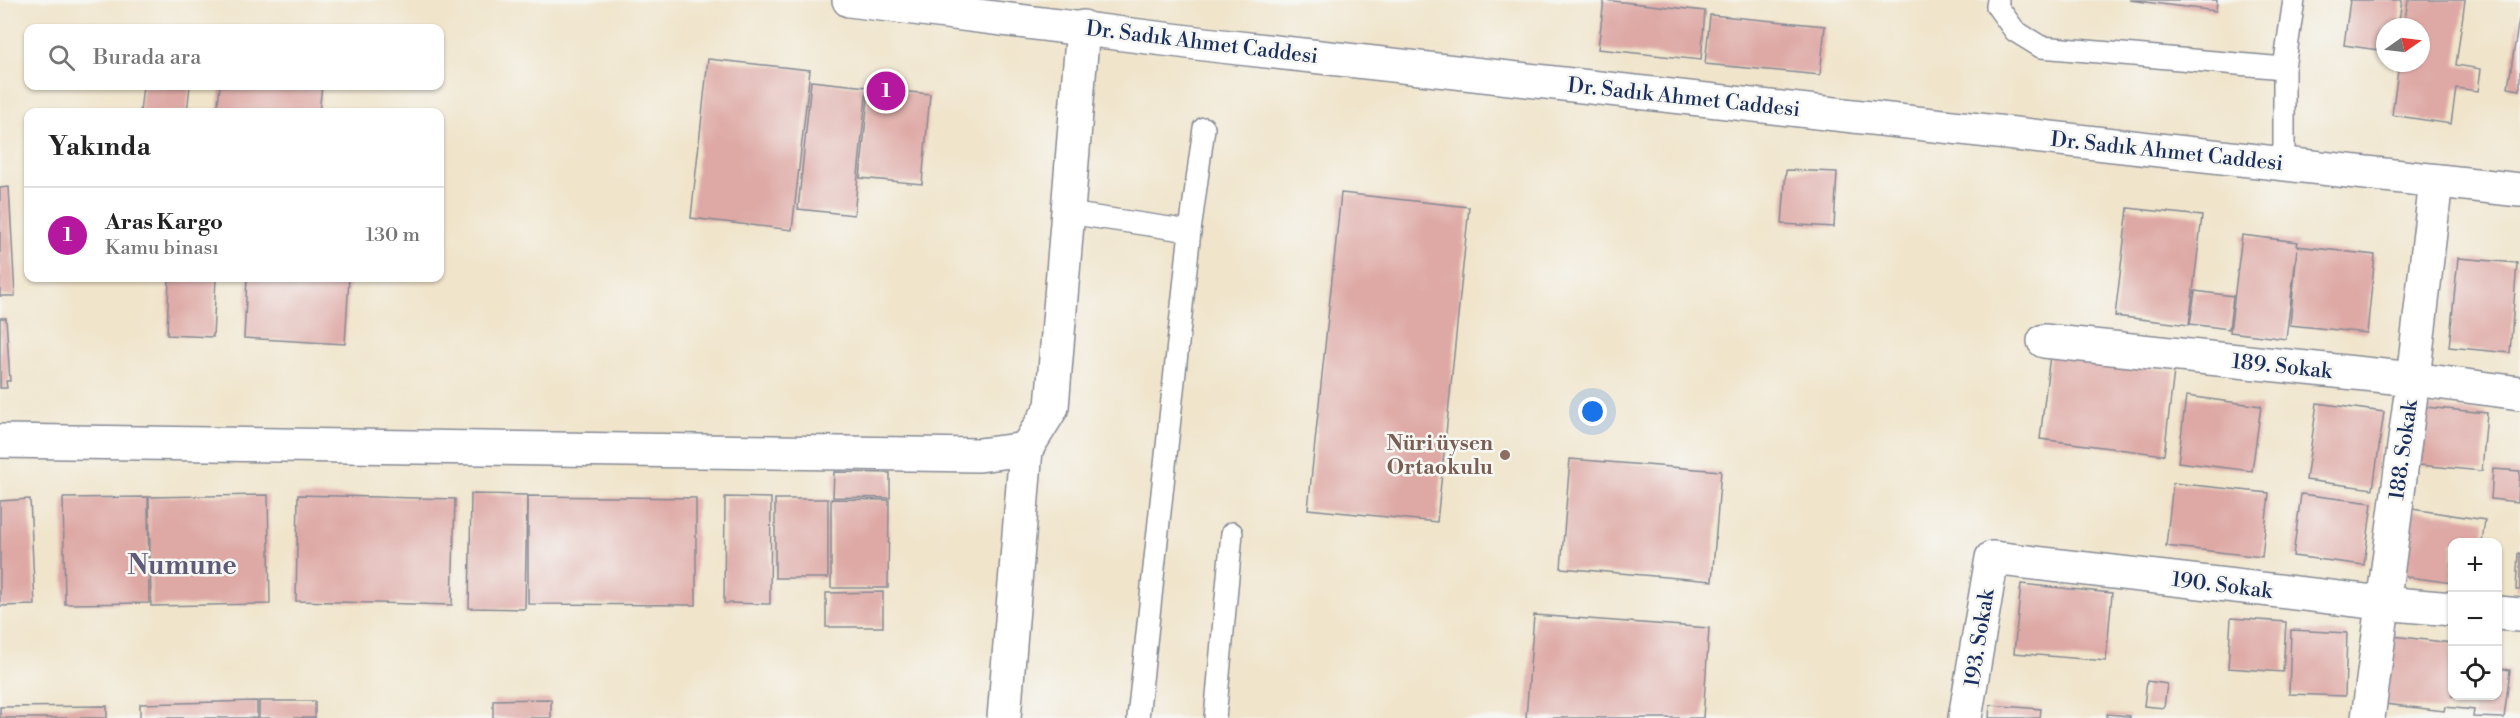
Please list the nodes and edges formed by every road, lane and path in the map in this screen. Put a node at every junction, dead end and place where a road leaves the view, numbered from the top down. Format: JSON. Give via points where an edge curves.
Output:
{"nodes":[{"id":1,"x":849,"y":0,"type":"edge"},
{"id":2,"x":1998,"y":0,"type":"edge"},
{"id":3,"x":2294,"y":0,"type":"edge"},
{"id":4,"x":1083,"y":27,"type":"junction"},
{"id":5,"x":2284,"y":68,"type":"junction"},
{"id":6,"x":1204,"y":128,"type":"dead end"},
{"id":7,"x":2284,"y":164,"type":"junction"},
{"id":8,"x":2436,"y":181,"type":"junction"},
{"id":9,"x":2520,"y":190,"type":"edge"},
{"id":10,"x":1068,"y":213,"type":"junction"},
{"id":11,"x":1190,"y":231,"type":"junction"},
{"id":12,"x":2044,"y":341,"type":"dead end"},
{"id":13,"x":2413,"y":379,"type":"junction"},
{"id":14,"x":2520,"y":393,"type":"edge"},
{"id":15,"x":0,"y":441,"type":"edge"},
{"id":16,"x":1026,"y":449,"type":"junction"},
{"id":17,"x":1232,"y":533,"type":"dead end"},
{"id":18,"x":1992,"y":558,"type":"joint"},
{"id":19,"x":2382,"y":603,"type":"junction"},
{"id":20,"x":2448,"y":609,"type":"edge"},
{"id":21,"x":2502,"y":613,"type":"edge"},
{"id":22,"x":2520,"y":615,"type":"edge"},
{"id":23,"x":1004,"y":718,"type":"edge"},
{"id":24,"x":1138,"y":718,"type":"edge"},
{"id":25,"x":1215,"y":718,"type":"edge"},
{"id":26,"x":1965,"y":718,"type":"edge"},
{"id":27,"x":2368,"y":718,"type":"edge"}],
"edges":[{"from":1,"to":4,"type":"street","name":"Dr. Sadık Ahmet Caddesi"},
{"from":2,"to":5,"type":"lane","via":[[1997,6],[2015,31],[2041,47]]},
{"from":3,"to":5,"type":"lane"},
{"from":4,"to":7,"type":"street","name":"Dr. Sadık Ahmet Caddesi","via":[[1221,46]]},
{"from":4,"to":10,"type":"street"},
{"from":5,"to":7,"type":"lane"},
{"from":6,"to":11,"type":"lane"},
{"from":7,"to":8,"type":"street","name":"Dr. Sadık Ahmet Caddesi"},
{"from":8,"to":9,"type":"street","name":"Dr. Sadık Ahmet Caddesi"},
{"from":8,"to":13,"type":"street","name":"188. Sokak"},
{"from":10,"to":11,"type":"lane"},
{"from":10,"to":16,"type":"street","via":[[1052,407]]},
{"from":11,"to":24,"type":"lane"},
{"from":12,"to":13,"type":"street","name":"189. Sokak"},
{"from":13,"to":14,"type":"street","name":"189. Sokak"},
{"from":13,"to":19,"type":"street","name":"188. Sokak"},
{"from":15,"to":16,"type":"street","via":[[979,455]]},
{"from":16,"to":23,"type":"street"},
{"from":17,"to":25,"type":"lane"},
{"from":18,"to":19,"type":"street","name":"190. Sokak"},
{"from":18,"to":26,"type":"street","name":"193. Sokak"},
{"from":19,"to":20,"type":"street","name":"190. Sokak"},
{"from":19,"to":27,"type":"street","name":"188. Sokak"},
{"from":21,"to":22,"type":"street"}]}
